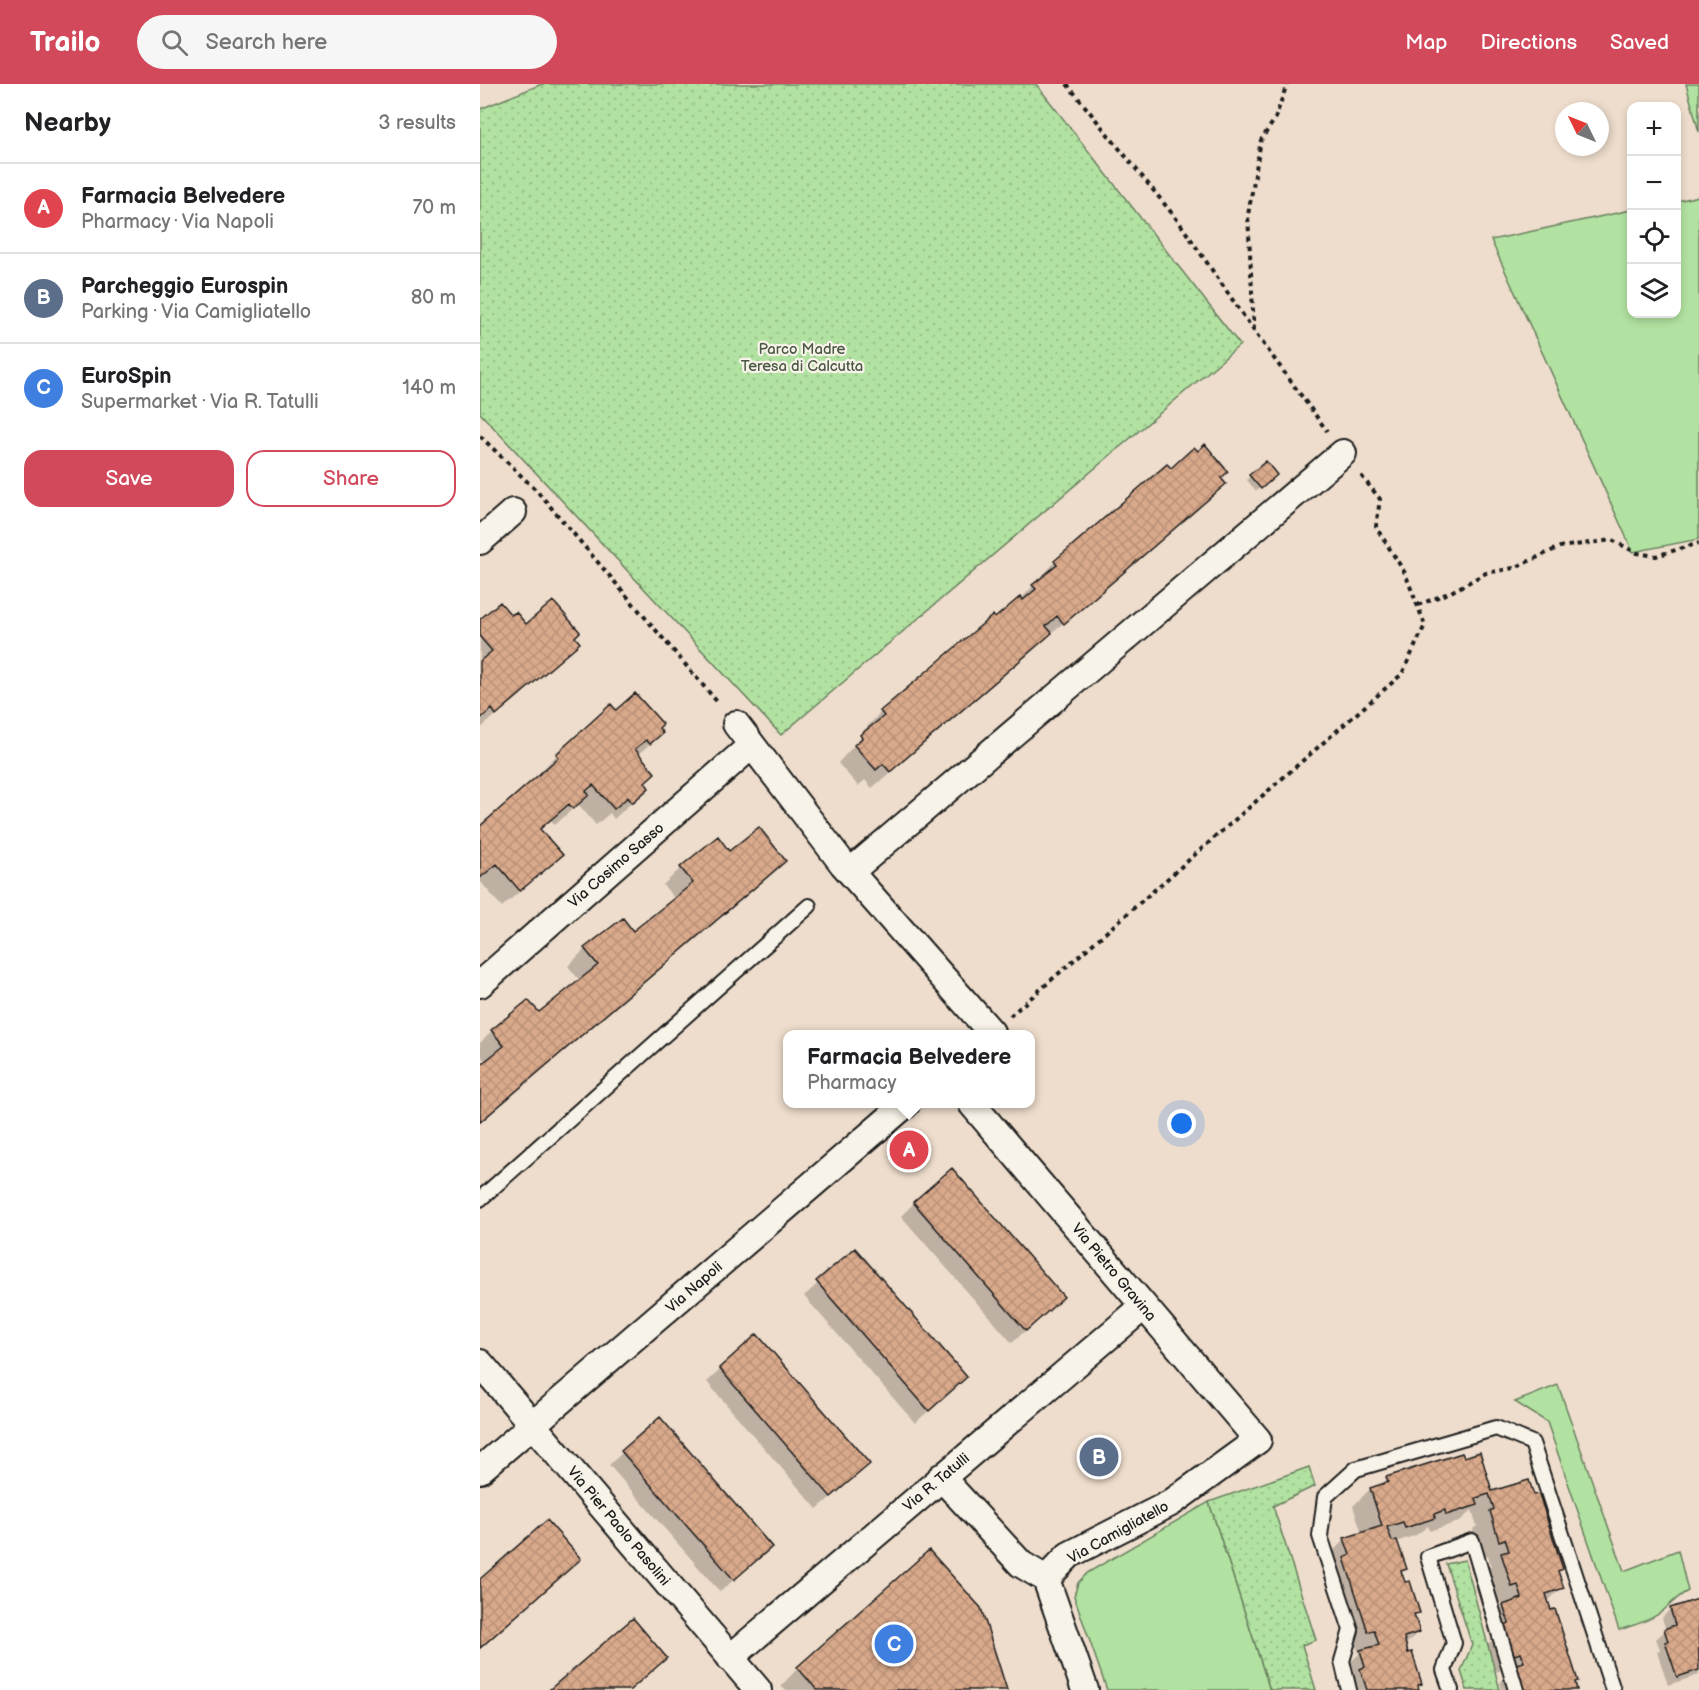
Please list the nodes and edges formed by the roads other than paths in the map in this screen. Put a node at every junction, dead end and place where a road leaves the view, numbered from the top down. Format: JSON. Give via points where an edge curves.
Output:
{"nodes":[{"id":1,"x":1343,"y":453,"type":"road end"},
{"id":2,"x":513,"y":512,"type":"dead end"},
{"id":3,"x":480,"y":541,"type":"edge"},
{"id":4,"x":735,"y":724,"type":"road end"},
{"id":5,"x":752,"y":746,"type":"junction"},
{"id":6,"x":850,"y":872,"type":"junction"},
{"id":7,"x":809,"y":906,"type":"dead end"},
{"id":8,"x":480,"y":984,"type":"edge"},
{"id":9,"x":987,"y":1030,"type":"edge"},
{"id":10,"x":901,"y":1108,"type":"edge"},
{"id":11,"x":975,"y":1108,"type":"edge"},
{"id":12,"x":480,"y":1199,"type":"edge"},
{"id":13,"x":1143,"y":1307,"type":"junction"},
{"id":14,"x":480,"y":1363,"type":"edge"},
{"id":15,"x":533,"y":1426,"type":"junction"},
{"id":16,"x":1258,"y":1440,"type":"joint"},
{"id":17,"x":480,"y":1470,"type":"edge"},
{"id":18,"x":941,"y":1477,"type":"junction"},
{"id":19,"x":1046,"y":1579,"type":"junction"},
{"id":20,"x":730,"y":1658,"type":"junction"},
{"id":21,"x":758,"y":1690,"type":"edge"},
{"id":22,"x":1085,"y":1690,"type":"edge"},
{"id":23,"x":1349,"y":1690,"type":"edge"},
{"id":24,"x":1451,"y":1690,"type":"edge"},
{"id":25,"x":1516,"y":1690,"type":"edge"},
{"id":26,"x":1612,"y":1690,"type":"edge"}],
"edges":[{"from":1,"to":6,"type":"street"},
{"from":2,"to":3,"type":"street"},
{"from":4,"to":5,"type":"street"},
{"from":5,"to":6,"type":"street"},
{"from":5,"to":8,"type":"street","name":"Via Cosimo Sasso"},
{"from":6,"to":9,"type":"street"},
{"from":7,"to":12,"type":"lane"},
{"from":10,"to":15,"type":"street","name":"Via Napoli"},
{"from":11,"to":13,"type":"street","name":"Via Pietro Gravina"},
{"from":13,"to":16,"type":"street","name":"Via Pietro Gravina"},
{"from":13,"to":18,"type":"street","name":"Via R. Tatulli"},
{"from":14,"to":15,"type":"street","name":"Via Pier Paolo Pasolini"},
{"from":15,"to":17,"type":"street","name":"Via Napoli"},
{"from":15,"to":20,"type":"street","name":"Via Pier Paolo Pasolini"},
{"from":16,"to":19,"type":"street","name":"Via Camigliatello","via":[[1171,1503],[1070,1555]]},
{"from":18,"to":19,"type":"street","via":[[1021,1563]]},
{"from":18,"to":20,"type":"street","name":"Via R. Tatulli"},
{"from":19,"to":22,"type":"street"},
{"from":20,"to":21,"type":"street","name":"Via Pier Paolo Pasolini"},
{"from":23,"to":26,"type":"lane","via":[[1341,1661],[1351,1630],[1320,1536],[1325,1497],[1356,1469],[1496,1428],[1532,1443]]},
{"from":24,"to":25,"type":"lane","via":[[1444,1670],[1454,1643],[1428,1557],[1472,1541]]}]}
